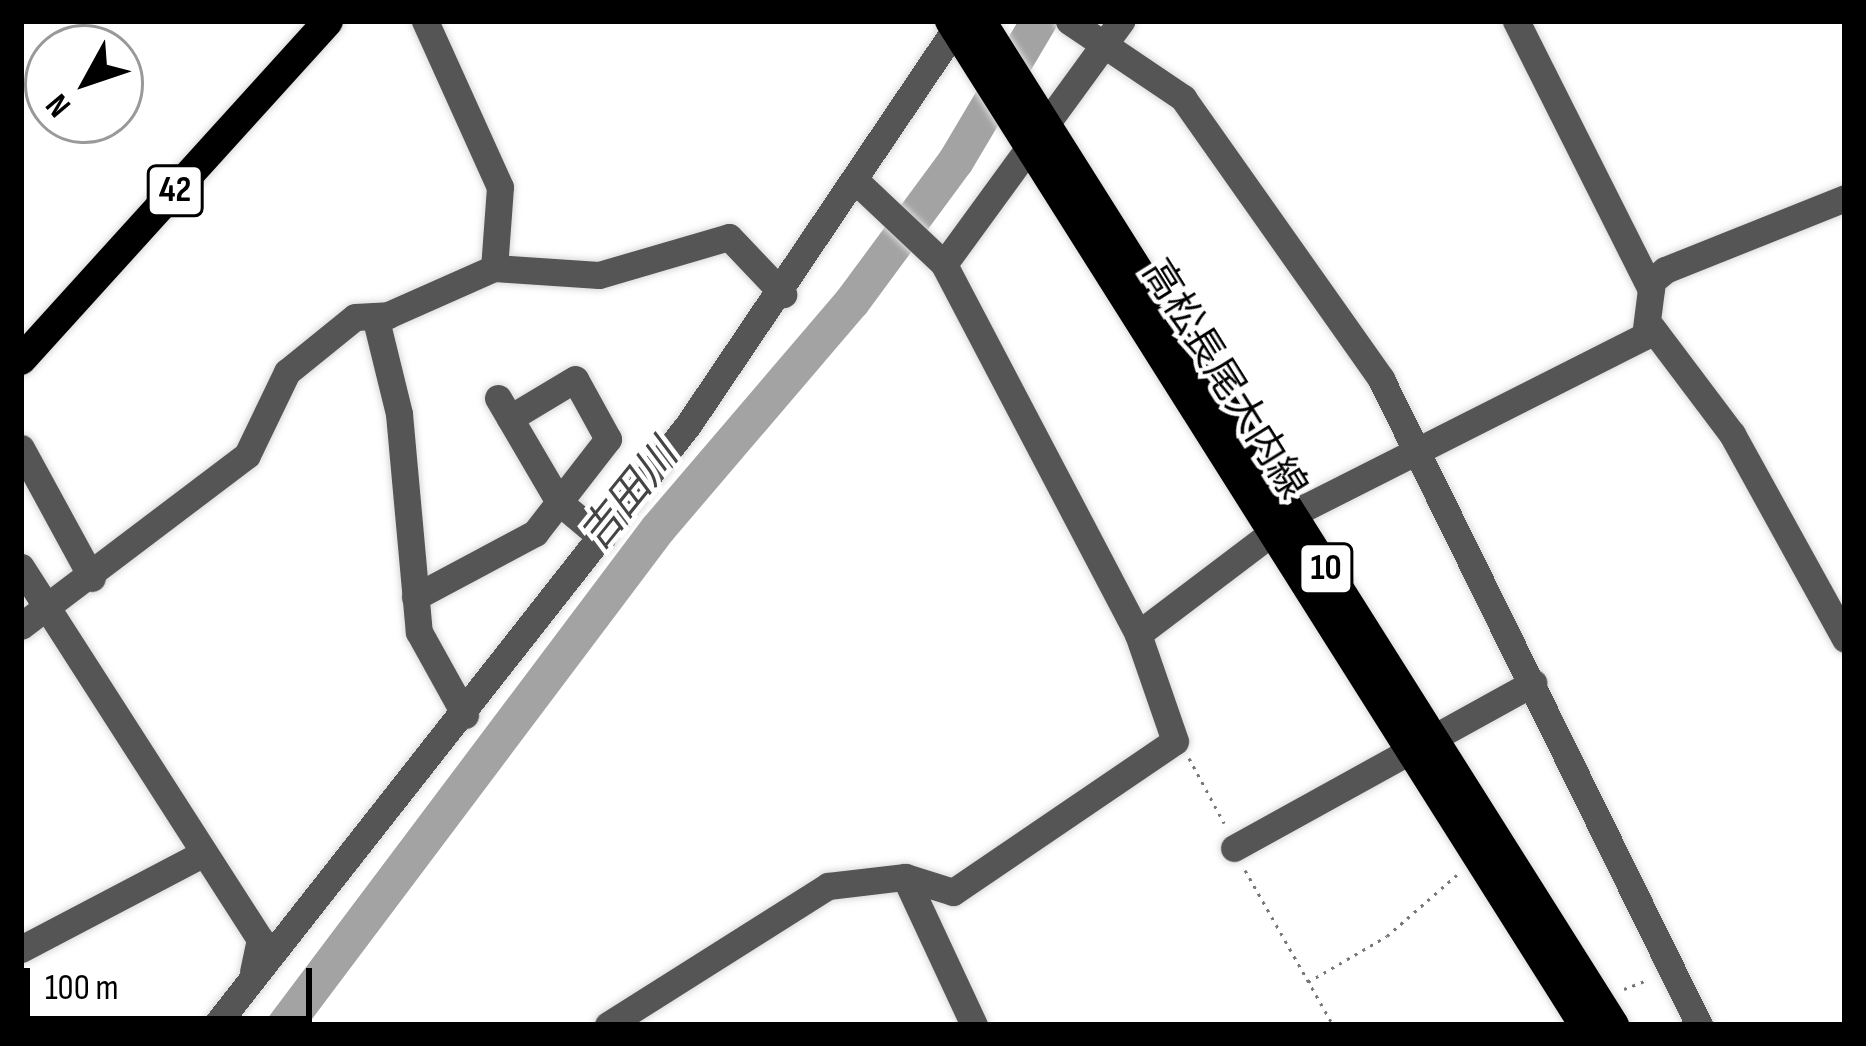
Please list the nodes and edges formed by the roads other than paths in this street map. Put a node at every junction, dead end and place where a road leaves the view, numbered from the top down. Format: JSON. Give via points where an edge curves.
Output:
{"nodes":[{"id":1,"x":328,"y":21,"type":"edge"},
{"id":2,"x":425,"y":21,"type":"edge"},
{"id":3,"x":1516,"y":21,"type":"edge"},
{"id":4,"x":962,"y":27,"type":"edge"},
{"id":5,"x":1096,"y":29,"type":"edge"},
{"id":6,"x":1035,"y":131,"type":"junction"},
{"id":7,"x":858,"y":183,"type":"junction"},
{"id":8,"x":1845,"y":198,"type":"edge"},
{"id":9,"x":944,"y":264,"type":"junction"},
{"id":10,"x":494,"y":268,"type":"junction"},
{"id":11,"x":1651,"y":289,"type":"junction"},
{"id":12,"x":783,"y":294,"type":"junction"},
{"id":13,"x":375,"y":316,"type":"junction"},
{"id":14,"x":1652,"y":328,"type":"junction"},
{"id":15,"x":21,"y":360,"type":"edge"},
{"id":16,"x":21,"y":448,"type":"edge"},
{"id":17,"x":1420,"y":448,"type":"junction"},
{"id":18,"x":559,"y":502,"type":"junction"},
{"id":19,"x":1283,"y":523,"type":"junction"},
{"id":20,"x":602,"y":538,"type":"junction"},
{"id":21,"x":21,"y":567,"type":"edge"},
{"id":22,"x":92,"y":578,"type":"junction"},
{"id":23,"x":415,"y":597,"type":"junction"},
{"id":24,"x":46,"y":609,"type":"junction"},
{"id":25,"x":21,"y":626,"type":"edge"},
{"id":26,"x":1138,"y":634,"type":"junction"},
{"id":27,"x":1845,"y":639,"type":"edge"},
{"id":28,"x":1533,"y":683,"type":"junction"},
{"id":29,"x":465,"y":715,"type":"junction"},
{"id":30,"x":1424,"y":747,"type":"junction"},
{"id":31,"x":1234,"y":848,"type":"dead end"},
{"id":32,"x":202,"y":854,"type":"junction"},
{"id":33,"x":905,"y":877,"type":"junction"},
{"id":34,"x":21,"y":949,"type":"edge"},
{"id":35,"x":250,"y":980,"type":"junction"},
{"id":36,"x":1612,"y":1010,"type":"edge"},
{"id":37,"x":216,"y":1025,"type":"edge"},
{"id":38,"x":608,"y":1025,"type":"edge"},
{"id":39,"x":974,"y":1025,"type":"edge"},
{"id":40,"x":1584,"y":1025,"type":"edge"},
{"id":41,"x":1699,"y":1025,"type":"edge"}],
"edges":[{"from":1,"to":15,"type":"main road","number":"42"},
{"from":2,"to":10,"type":"street","via":[[500,187]]},
{"from":3,"to":11,"type":"street"},
{"from":4,"to":6,"type":"main road","name":"高松長尾大内線","number":"10"},
{"from":4,"to":7,"type":"street"},
{"from":5,"to":6,"type":"street"},
{"from":5,"to":17,"type":"street","via":[[1208,127]]},
{"from":6,"to":9,"type":"street"},
{"from":6,"to":19,"type":"main road","name":"高松長尾大内線","number":"10"},
{"from":7,"to":9,"type":"street"},
{"from":7,"to":12,"type":"street"},
{"from":8,"to":11,"type":"street","via":[[1702,250]]},
{"from":9,"to":26,"type":"street"},
{"from":10,"to":12,"type":"street","via":[[599,275],[729,237]]},
{"from":10,"to":13,"type":"street"},
{"from":11,"to":14,"type":"street"},
{"from":12,"to":20,"type":"street"},
{"from":13,"to":22,"type":"street","via":[[326,333],[287,371],[260,441],[107,555]]},
{"from":13,"to":23,"type":"street","via":[[399,414]]},
{"from":14,"to":17,"type":"street"},
{"from":14,"to":27,"type":"street","via":[[1732,434]]},
{"from":16,"to":22,"type":"street"},
{"from":17,"to":19,"type":"street"},
{"from":17,"to":28,"type":"street"},
{"from":18,"to":18,"type":"street","via":[[608,439],[575,380],[504,408]]},
{"from":18,"to":20,"type":"street"},
{"from":18,"to":23,"type":"street","via":[[535,533]]},
{"from":19,"to":26,"type":"street"},
{"from":19,"to":30,"type":"main road","name":"高松長尾大内線","number":"10"},
{"from":20,"to":29,"type":"street"},
{"from":21,"to":24,"type":"street"},
{"from":22,"to":24,"type":"street"},
{"from":23,"to":29,"type":"street","via":[[419,632]]},
{"from":24,"to":25,"type":"street"},
{"from":24,"to":32,"type":"street"},
{"from":26,"to":33,"type":"street","via":[[1175,741],[953,892]]},
{"from":28,"to":30,"type":"street"},
{"from":28,"to":41,"type":"street"},
{"from":29,"to":35,"type":"street"},
{"from":30,"to":31,"type":"street"},
{"from":30,"to":36,"type":"main road","name":"高松長尾大内線","number":"10"},
{"from":30,"to":40,"type":"main road","name":"高松長尾大内線","number":"10"},
{"from":32,"to":34,"type":"street"},
{"from":32,"to":35,"type":"street","via":[[260,939]]},
{"from":33,"to":38,"type":"street","via":[[828,886]]},
{"from":33,"to":39,"type":"street"},
{"from":35,"to":37,"type":"street"}]}
